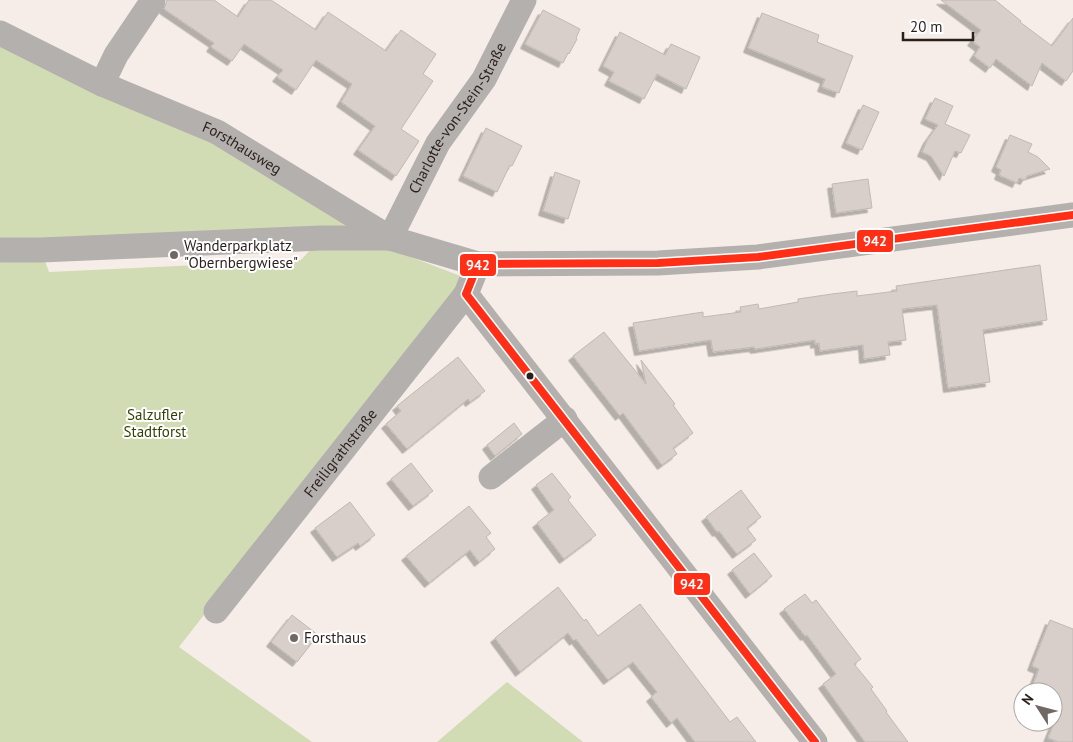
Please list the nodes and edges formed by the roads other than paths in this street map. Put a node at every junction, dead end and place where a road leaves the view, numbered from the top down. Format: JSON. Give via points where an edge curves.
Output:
{"nodes":[{"id":1,"x":153,"y":0,"type":"edge"},
{"id":2,"x":524,"y":0,"type":"edge"},
{"id":3,"x":0,"y":33,"type":"edge"},
{"id":4,"x":102,"y":84,"type":"junction"},
{"id":5,"x":1073,"y":215,"type":"edge"},
{"id":6,"x":390,"y":238,"type":"junction"},
{"id":7,"x":2,"y":250,"type":"dead end"},
{"id":8,"x":478,"y":264,"type":"junction"},
{"id":9,"x":466,"y":294,"type":"junction"},
{"id":10,"x":565,"y":419,"type":"junction"},
{"id":11,"x":490,"y":477,"type":"dead end"},
{"id":12,"x":216,"y":611,"type":"dead end"},
{"id":13,"x":815,"y":742,"type":"edge"}],
"edges":[{"from":1,"to":4,"type":"street","via":[[116,55]]},
{"from":2,"to":6,"type":"street","name":"Charlotte-von-Stein-Straße","via":[[484,79],[438,143]]},
{"from":3,"to":4,"type":"street","name":"Forsthausweg"},
{"from":4,"to":6,"type":"street","name":"Forsthausweg","via":[[217,132]]},
{"from":5,"to":8,"type":"street","name":"Forsthausweg","via":[[758,257],[658,263]]},
{"from":6,"to":7,"type":"street"},
{"from":6,"to":8,"type":"street","name":"Forsthausweg"},
{"from":8,"to":9,"type":"street","name":"Freiligrathstraße"},
{"from":9,"to":10,"type":"street"},
{"from":9,"to":12,"type":"street","name":"Freiligrathstraße"},
{"from":10,"to":11,"type":"street"},
{"from":10,"to":13,"type":"street"}]}
